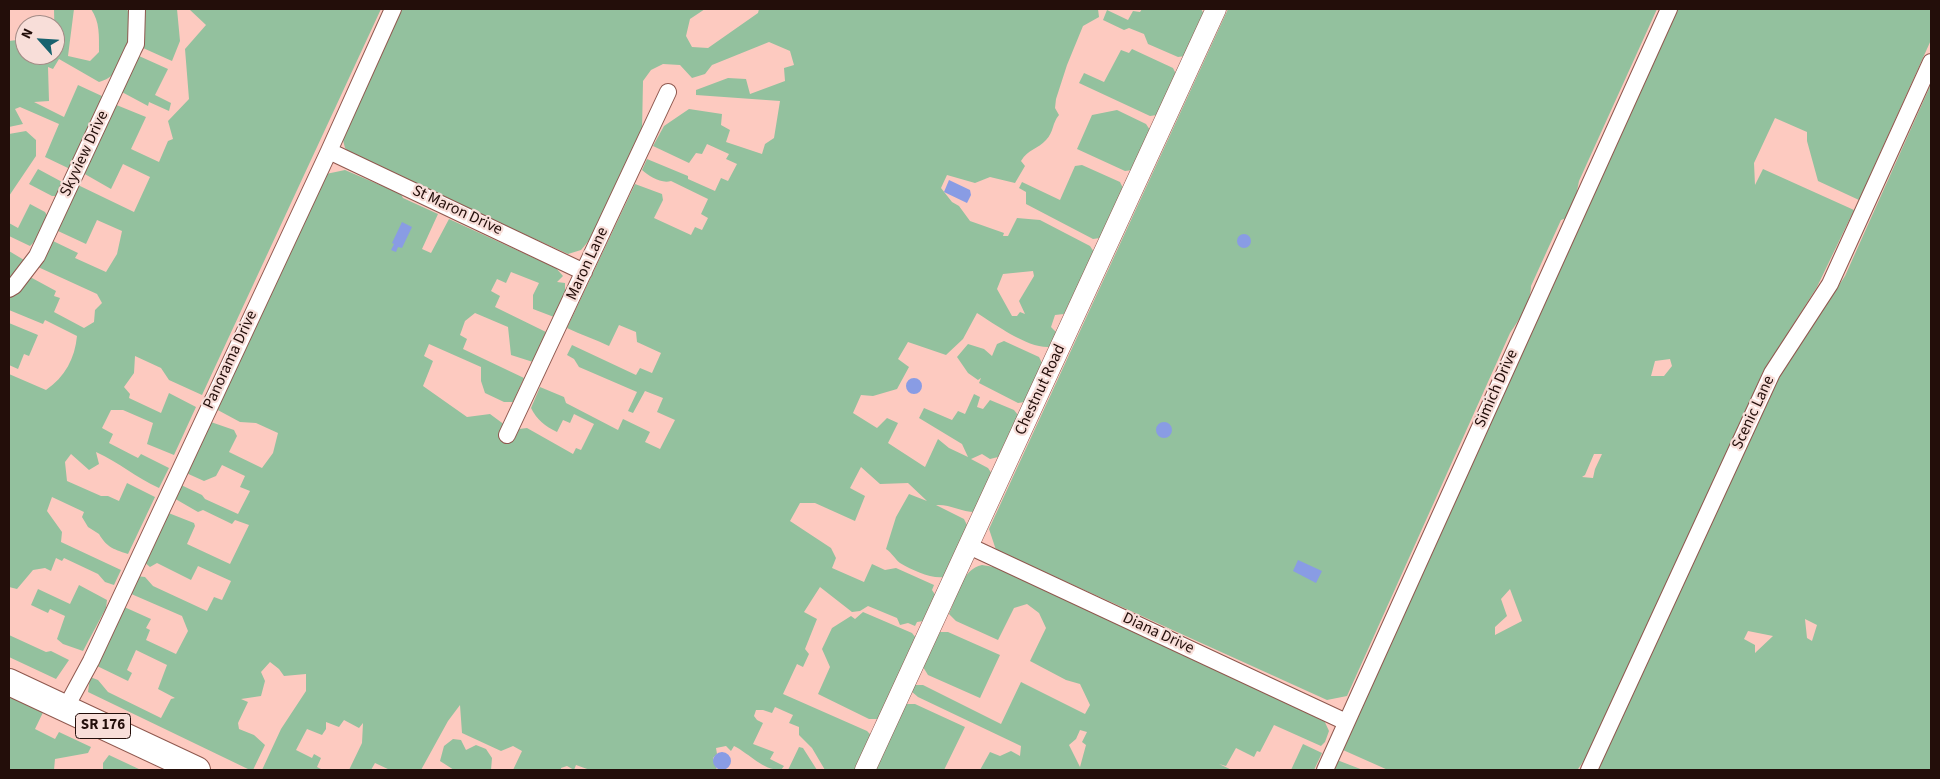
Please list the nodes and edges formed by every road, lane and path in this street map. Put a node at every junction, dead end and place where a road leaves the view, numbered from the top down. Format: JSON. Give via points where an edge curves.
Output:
{"nodes":[{"id":1,"x":137,"y":9,"type":"edge"},
{"id":2,"x":393,"y":9,"type":"edge"},
{"id":3,"x":1216,"y":9,"type":"edge"},
{"id":4,"x":1669,"y":9,"type":"edge"},
{"id":5,"x":1931,"y":62,"type":"edge"},
{"id":6,"x":668,"y":92,"type":"dead end"},
{"id":7,"x":329,"y":151,"type":"junction"},
{"id":8,"x":584,"y":272,"type":"junction"},
{"id":9,"x":9,"y":289,"type":"edge"},
{"id":10,"x":507,"y":435,"type":"dead end"},
{"id":11,"x":969,"y":546,"type":"junction"},
{"id":12,"x":9,"y":682,"type":"edge"},
{"id":13,"x":65,"y":709,"type":"junction"},
{"id":14,"x":1346,"y":722,"type":"junction"},
{"id":15,"x":197,"y":770,"type":"edge"},
{"id":16,"x":865,"y":770,"type":"edge"},
{"id":17,"x":1325,"y":770,"type":"edge"},
{"id":18,"x":1589,"y":770,"type":"edge"}],
"edges":[{"from":1,"to":9,"type":"street","name":"Skyview Drive","via":[[136,44],[36,256]]},
{"from":2,"to":7,"type":"street","name":"Panorama Drive"},
{"from":3,"to":11,"type":"street","name":"Chestnut Road"},
{"from":4,"to":14,"type":"street","name":"Simich Drive"},
{"from":5,"to":18,"type":"street","name":"Scenic Lane","via":[[1830,284],[1772,373]]},
{"from":6,"to":8,"type":"street","name":"Maron Lane"},
{"from":7,"to":8,"type":"street","name":"St Maron Drive"},
{"from":7,"to":13,"type":"street","name":"Panorama Drive","via":[[78,690]]},
{"from":8,"to":10,"type":"street","name":"Maron Lane"},
{"from":11,"to":14,"type":"street","name":"Diana Drive"},
{"from":11,"to":16,"type":"street","name":"Chestnut Road"},
{"from":12,"to":13,"type":"main road","number":"SR 176"},
{"from":13,"to":15,"type":"main road","number":"SR 176"},
{"from":14,"to":17,"type":"street","name":"Simich Drive"}]}
